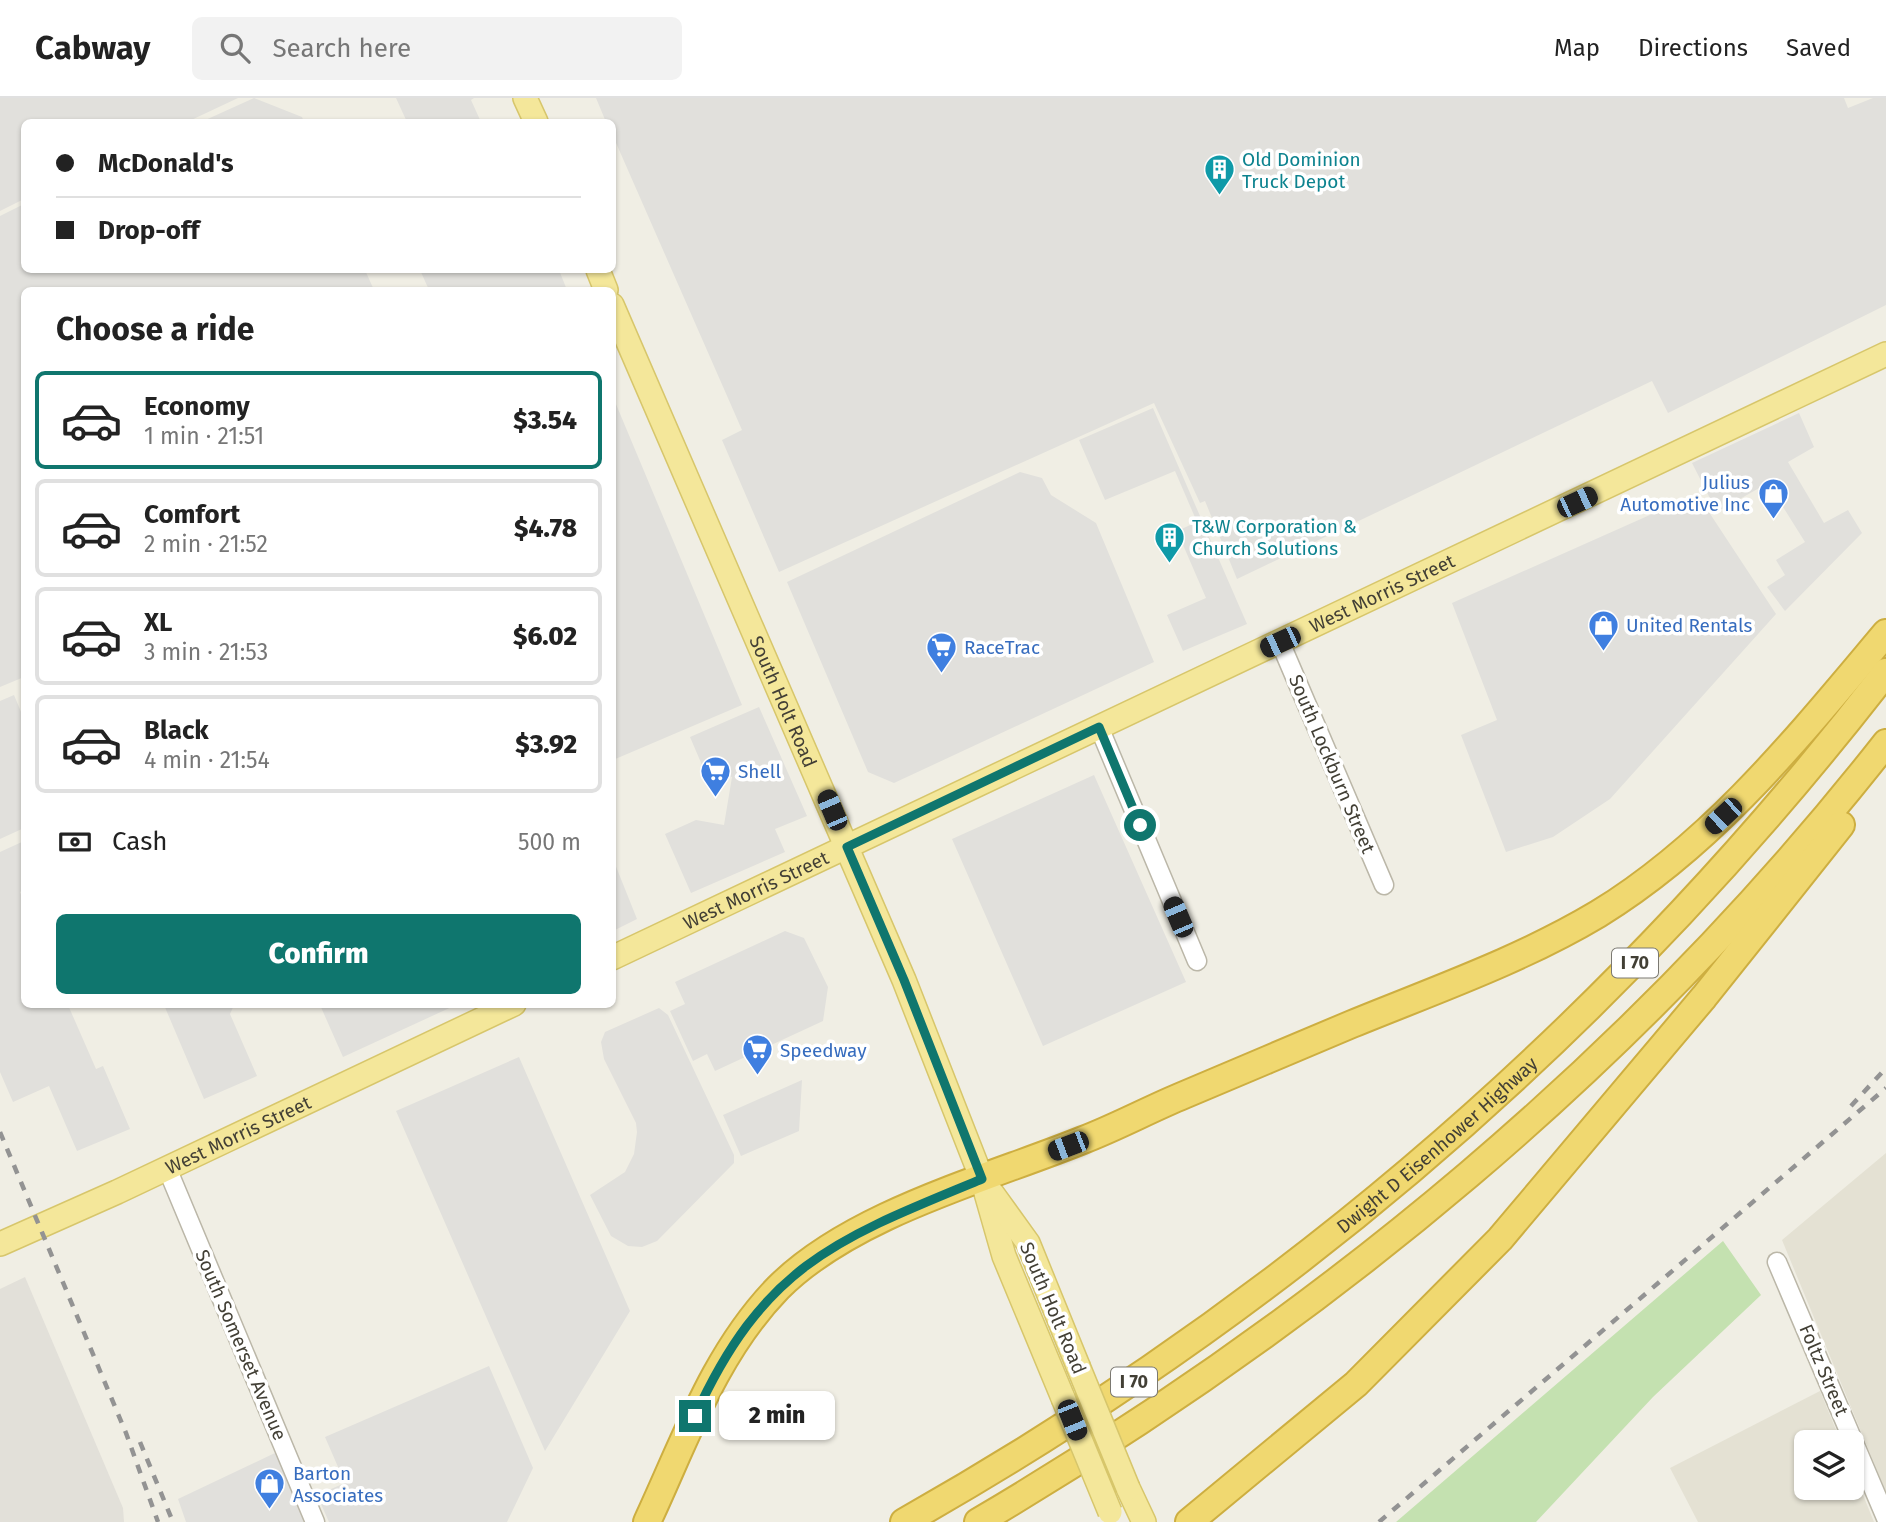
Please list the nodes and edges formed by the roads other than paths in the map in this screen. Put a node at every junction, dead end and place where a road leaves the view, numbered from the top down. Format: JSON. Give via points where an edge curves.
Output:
{"nodes":[{"id":1,"x":525,"y":98,"type":"edge"},
{"id":2,"x":535,"y":119,"type":"edge"},
{"id":3,"x":616,"y":314,"type":"edge"},
{"id":4,"x":1886,"y":354,"type":"edge"},
{"id":5,"x":1886,"y":633,"type":"edge"},
{"id":6,"x":1280,"y":642,"type":"junction"},
{"id":7,"x":1886,"y":672,"type":"edge"},
{"id":8,"x":1099,"y":727,"type":"junction"},
{"id":9,"x":1886,"y":743,"type":"edge"},
{"id":10,"x":1886,"y":758,"type":"edge"},
{"id":11,"x":847,"y":847,"type":"junction"},
{"id":12,"x":1384,"y":885,"type":"dead end"},
{"id":13,"x":616,"y":956,"type":"edge"},
{"id":14,"x":1196,"y":961,"type":"dead end"},
{"id":15,"x":506,"y":1008,"type":"edge"},
{"id":16,"x":167,"y":1168,"type":"junction"},
{"id":17,"x":982,"y":1179,"type":"junction"},
{"id":18,"x":0,"y":1244,"type":"edge"},
{"id":19,"x":1777,"y":1262,"type":"dead end"},
{"id":20,"x":1880,"y":1484,"type":"edge"},
{"id":21,"x":1112,"y":1517,"type":"edge"},
{"id":22,"x":1886,"y":1518,"type":"edge"},
{"id":23,"x":315,"y":1522,"type":"edge"},
{"id":24,"x":647,"y":1522,"type":"edge"},
{"id":25,"x":904,"y":1522,"type":"edge"},
{"id":26,"x":978,"y":1522,"type":"edge"},
{"id":27,"x":1144,"y":1522,"type":"edge"},
{"id":28,"x":1189,"y":1522,"type":"edge"}],
"edges":[{"from":1,"to":2,"type":"main road"},
{"from":3,"to":11,"type":"main road","name":"South Holt Road"},
{"from":4,"to":6,"type":"main road","name":"West Morris Street"},
{"from":5,"to":17,"type":"highway","via":[[1723,816],[1648,881],[1595,915],[1518,955]]},
{"from":6,"to":8,"type":"main road","name":"West Morris Street"},
{"from":6,"to":12,"type":"street","name":"South Lockburn Street"},
{"from":7,"to":25,"type":"highway","name":"Dwight D Eisenhower Highway","number":"I 70","via":[[1733,858],[1613,985],[1483,1110],[1331,1238],[1179,1351],[1030,1448]]},
{"from":8,"to":11,"type":"main road","name":"West Morris Street"},
{"from":8,"to":14,"type":"street"},
{"from":9,"to":26,"type":"highway","name":"Dwight D Eisenhower Highway","number":"I 70","via":[[1703,955],[1488,1160],[1405,1230],[1255,1343],[1133,1427]]},
{"from":10,"to":28,"type":"highway","via":[[1805,872],[1500,1239],[1356,1384]]},
{"from":11,"to":13,"type":"main road","name":"West Morris Street"},
{"from":11,"to":17,"type":"main road","name":"South Holt Road"},
{"from":15,"to":16,"type":"main road","name":"West Morris Street"},
{"from":16,"to":18,"type":"main road","name":"West Morris Street"},
{"from":16,"to":23,"type":"street","name":"South Somerset Avenue"},
{"from":17,"to":21,"type":"main road","name":"South Holt Road","bridge":true,"via":[[1004,1256]]},
{"from":17,"to":24,"type":"highway","via":[[854,1234],[812,1259],[781,1285],[719,1365]]},
{"from":17,"to":27,"type":"main road","name":"South Holt Road","bridge":true,"via":[[1028,1243]]},
{"from":19,"to":20,"type":"street","name":"Foltz Street"},
{"from":20,"to":22,"type":"street","name":"Foltz Street"}]}
